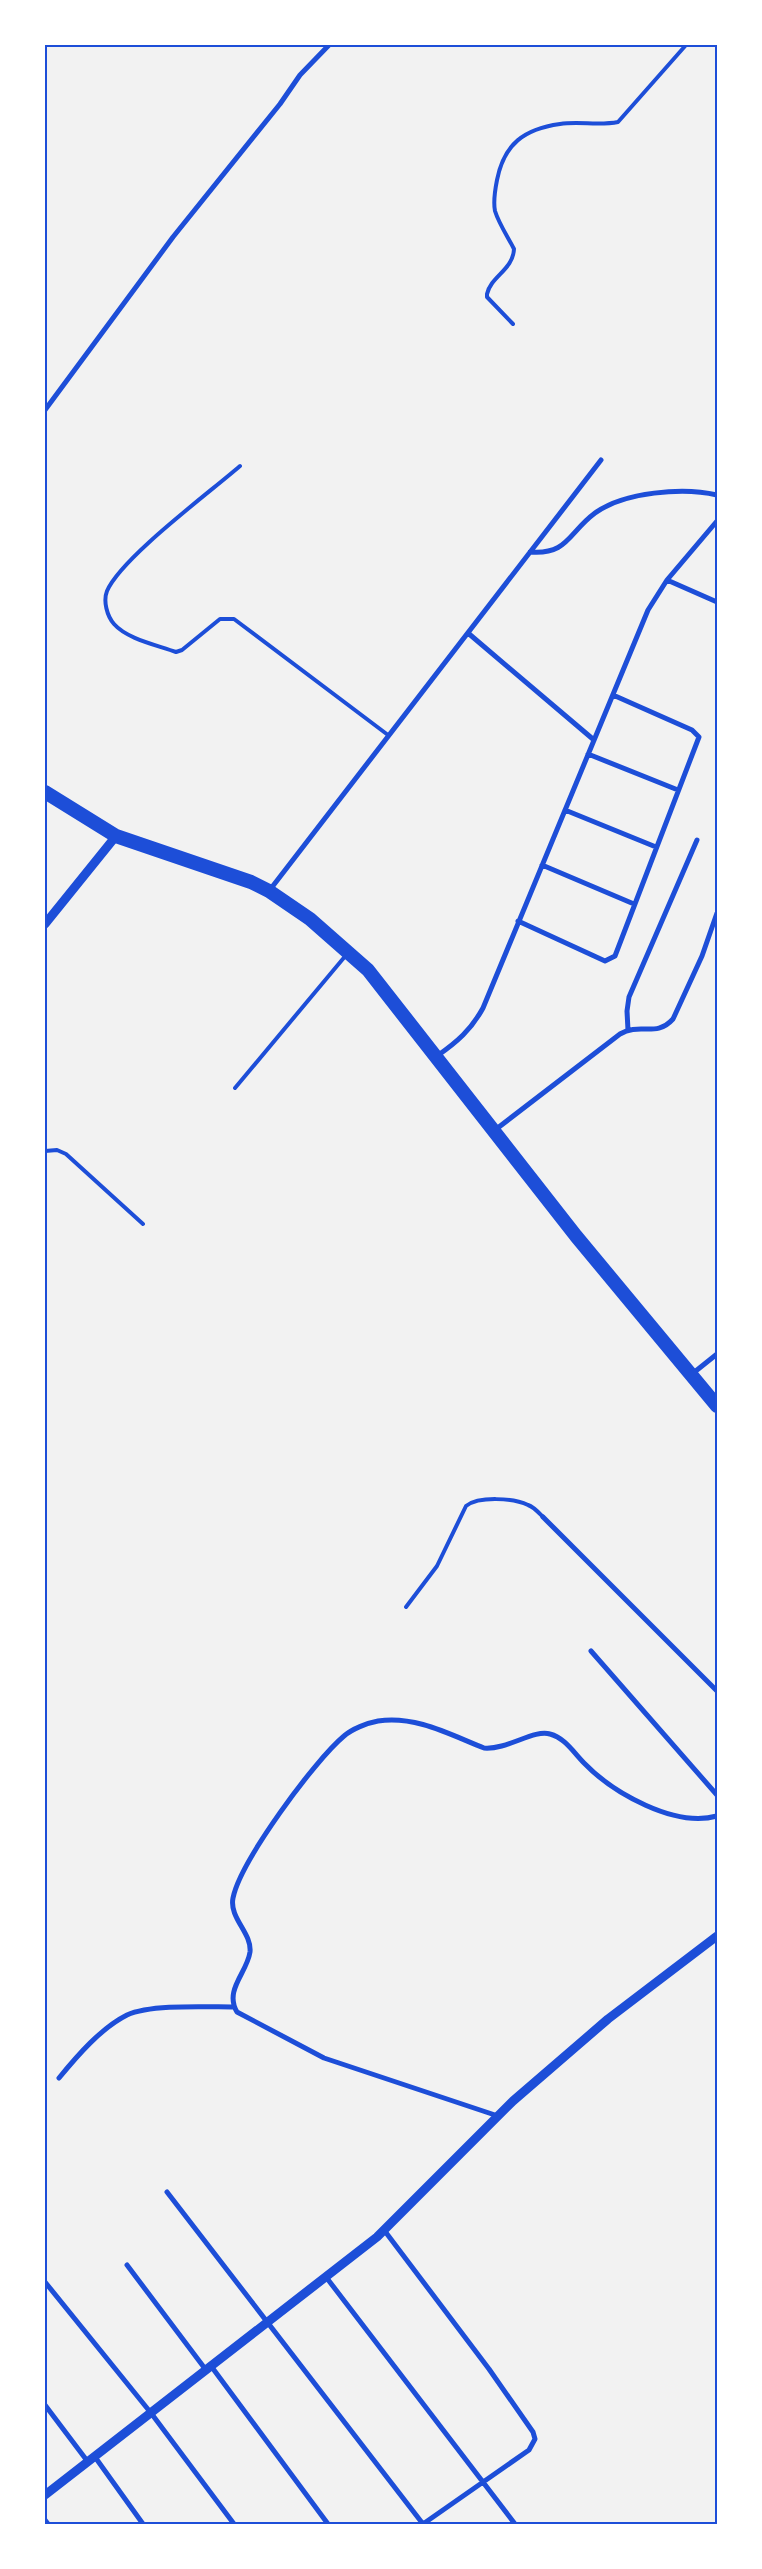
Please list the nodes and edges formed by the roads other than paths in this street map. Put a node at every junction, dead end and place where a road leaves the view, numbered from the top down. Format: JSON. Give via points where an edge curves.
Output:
{"nodes":[{"id":1,"x":329,"y":45,"type":"edge"},
{"id":2,"x":686,"y":45,"type":"edge"},
{"id":3,"x":513,"y":324,"type":"dead end"},
{"id":4,"x":45,"y":410,"type":"edge"},
{"id":5,"x":601,"y":460,"type":"dead end"},
{"id":6,"x":240,"y":466,"type":"dead end"},
{"id":7,"x":717,"y":495,"type":"edge"},
{"id":8,"x":717,"y":521,"type":"edge"},
{"id":9,"x":714,"y":528,"type":"edge"},
{"id":10,"x":530,"y":552,"type":"junction"},
{"id":11,"x":667,"y":580,"type":"junction"},
{"id":12,"x":717,"y":602,"type":"edge"},
{"id":13,"x":468,"y":633,"type":"junction"},
{"id":14,"x":612,"y":695,"type":"junction"},
{"id":15,"x":388,"y":735,"type":"junction"},
{"id":16,"x":594,"y":740,"type":"junction"},
{"id":17,"x":588,"y":754,"type":"junction"},
{"id":18,"x":678,"y":790,"type":"junction"},
{"id":19,"x":45,"y":792,"type":"edge"},
{"id":20,"x":565,"y":810,"type":"junction"},
{"id":21,"x":116,"y":836,"type":"junction"},
{"id":22,"x":697,"y":840,"type":"dead end"},
{"id":23,"x":656,"y":848,"type":"junction"},
{"id":24,"x":542,"y":864,"type":"junction"},
{"id":25,"x":268,"y":891,"type":"junction"},
{"id":26,"x":634,"y":904,"type":"junction"},
{"id":27,"x":717,"y":913,"type":"edge"},
{"id":28,"x":518,"y":921,"type":"junction"},
{"id":29,"x":45,"y":924,"type":"edge"},
{"id":30,"x":348,"y":953,"type":"junction"},
{"id":31,"x":628,"y":1030,"type":"junction"},
{"id":32,"x":436,"y":1056,"type":"junction"},
{"id":33,"x":234,"y":1088,"type":"dead end"},
{"id":34,"x":495,"y":1130,"type":"junction"},
{"id":35,"x":45,"y":1151,"type":"edge"},
{"id":36,"x":143,"y":1224,"type":"dead end"},
{"id":37,"x":717,"y":1354,"type":"edge"},
{"id":38,"x":692,"y":1374,"type":"junction"},
{"id":39,"x":717,"y":1406,"type":"edge"},
{"id":40,"x":543,"y":1518,"type":"joint"},
{"id":41,"x":406,"y":1607,"type":"dead end"},
{"id":42,"x":591,"y":1651,"type":"dead end"},
{"id":43,"x":717,"y":1691,"type":"edge"},
{"id":44,"x":717,"y":1795,"type":"edge"},
{"id":45,"x":717,"y":1816,"type":"edge"},
{"id":46,"x":717,"y":1936,"type":"edge"},
{"id":47,"x":234,"y":2007,"type":"junction"},
{"id":48,"x":59,"y":2078,"type":"dead end"},
{"id":49,"x":498,"y":2116,"type":"junction"},
{"id":50,"x":166,"y":2192,"type":"dead end"},
{"id":51,"x":384,"y":2230,"type":"junction"},
{"id":52,"x":128,"y":2265,"type":"dead end"},
{"id":53,"x":326,"y":2277,"type":"junction"},
{"id":54,"x":45,"y":2282,"type":"edge"},
{"id":55,"x":268,"y":2322,"type":"junction"},
{"id":56,"x":209,"y":2368,"type":"junction"},
{"id":57,"x":45,"y":2405,"type":"edge"},
{"id":58,"x":151,"y":2413,"type":"junction"},
{"id":59,"x":91,"y":2459,"type":"junction"},
{"id":60,"x":481,"y":2482,"type":"junction"},
{"id":61,"x":45,"y":2495,"type":"edge"},
{"id":62,"x":45,"y":2520,"type":"edge"},
{"id":63,"x":48,"y":2524,"type":"edge"},
{"id":64,"x":143,"y":2524,"type":"edge"},
{"id":65,"x":234,"y":2524,"type":"edge"},
{"id":66,"x":328,"y":2524,"type":"edge"},
{"id":67,"x":423,"y":2524,"type":"edge"},
{"id":68,"x":515,"y":2524,"type":"edge"}],
"edges":[{"from":1,"to":4,"type":"street","via":[[300,75],[173,238]]},
{"from":2,"to":3,"type":"lane","via":[[618,122],[537,128],[516,140],[508,150],[501,163],[494,196],[495,210],[514,249],[514,256],[487,294]]},
{"from":5,"to":10,"type":"street"},
{"from":6,"to":15,"type":"lane","via":[[144,548],[113,580],[106,594],[110,618],[123,632],[176,652],[220,619],[234,619]]},
{"from":7,"to":10,"type":"street","via":[[703,492],[634,497],[596,513],[557,550]]},
{"from":8,"to":9,"type":"street"},
{"from":9,"to":11,"type":"street"},
{"from":10,"to":13,"type":"street"},
{"from":11,"to":12,"type":"street"},
{"from":11,"to":14,"type":"street","via":[[648,610]]},
{"from":13,"to":15,"type":"street"},
{"from":13,"to":16,"type":"street"},
{"from":14,"to":16,"type":"street"},
{"from":14,"to":18,"type":"street","via":[[698,734],[699,740]]},
{"from":15,"to":25,"type":"street"},
{"from":16,"to":17,"type":"street"},
{"from":17,"to":18,"type":"street"},
{"from":17,"to":20,"type":"street"},
{"from":18,"to":23,"type":"street"},
{"from":19,"to":21,"type":"highway"},
{"from":20,"to":23,"type":"street"},
{"from":20,"to":24,"type":"street"},
{"from":21,"to":25,"type":"highway","via":[[251,882]]},
{"from":21,"to":29,"type":"street"},
{"from":22,"to":31,"type":"street","via":[[629,997]]},
{"from":23,"to":26,"type":"street"},
{"from":24,"to":26,"type":"street"},
{"from":24,"to":28,"type":"street"},
{"from":25,"to":30,"type":"highway","via":[[310,920]]},
{"from":26,"to":28,"type":"street","via":[[615,956],[605,961]]},
{"from":27,"to":31,"type":"street","via":[[702,956],[673,1019],[660,1030]]},
{"from":28,"to":32,"type":"street","via":[[473,1026]]},
{"from":30,"to":32,"type":"highway","via":[[368,970]]},
{"from":30,"to":33,"type":"lane"},
{"from":31,"to":34,"type":"street"},
{"from":32,"to":34,"type":"highway"},
{"from":34,"to":38,"type":"highway","via":[[576,1236]]},
{"from":35,"to":36,"type":"lane","via":[[57,1150],[66,1154]]},
{"from":37,"to":38,"type":"street"},
{"from":38,"to":39,"type":"highway"},
{"from":40,"to":41,"type":"lane","via":[[527,1504],[483,1498],[473,1500],[466,1506],[437,1566]]},
{"from":40,"to":43,"type":"street"},
{"from":42,"to":44,"type":"street"},
{"from":45,"to":47,"type":"street","via":[[694,1820],[684,1818],[618,1790],[597,1776],[561,1740],[550,1734],[541,1733],[494,1749],[411,1721],[378,1721],[357,1728],[335,1745],[268,1828],[234,1896],[234,1910],[250,1951],[233,1992]]},
{"from":46,"to":49,"type":"street","via":[[608,2019]]},
{"from":47,"to":48,"type":"street","via":[[162,2009],[126,2016],[110,2026]]},
{"from":47,"to":49,"type":"street","via":[[241,2015],[324,2058]]},
{"from":49,"to":51,"type":"street"},
{"from":50,"to":55,"type":"street"},
{"from":51,"to":53,"type":"street"},
{"from":51,"to":60,"type":"street","via":[[534,2432],[535,2439],[529,2450]]},
{"from":52,"to":56,"type":"street"},
{"from":53,"to":55,"type":"street"},
{"from":53,"to":60,"type":"street"},
{"from":54,"to":58,"type":"street"},
{"from":55,"to":56,"type":"street"},
{"from":55,"to":67,"type":"street"},
{"from":56,"to":58,"type":"street"},
{"from":56,"to":66,"type":"street"},
{"from":57,"to":59,"type":"street"},
{"from":58,"to":59,"type":"street"},
{"from":58,"to":65,"type":"street"},
{"from":59,"to":61,"type":"street"},
{"from":59,"to":64,"type":"street"},
{"from":60,"to":67,"type":"street"},
{"from":60,"to":68,"type":"street"},
{"from":62,"to":63,"type":"street"}]}
